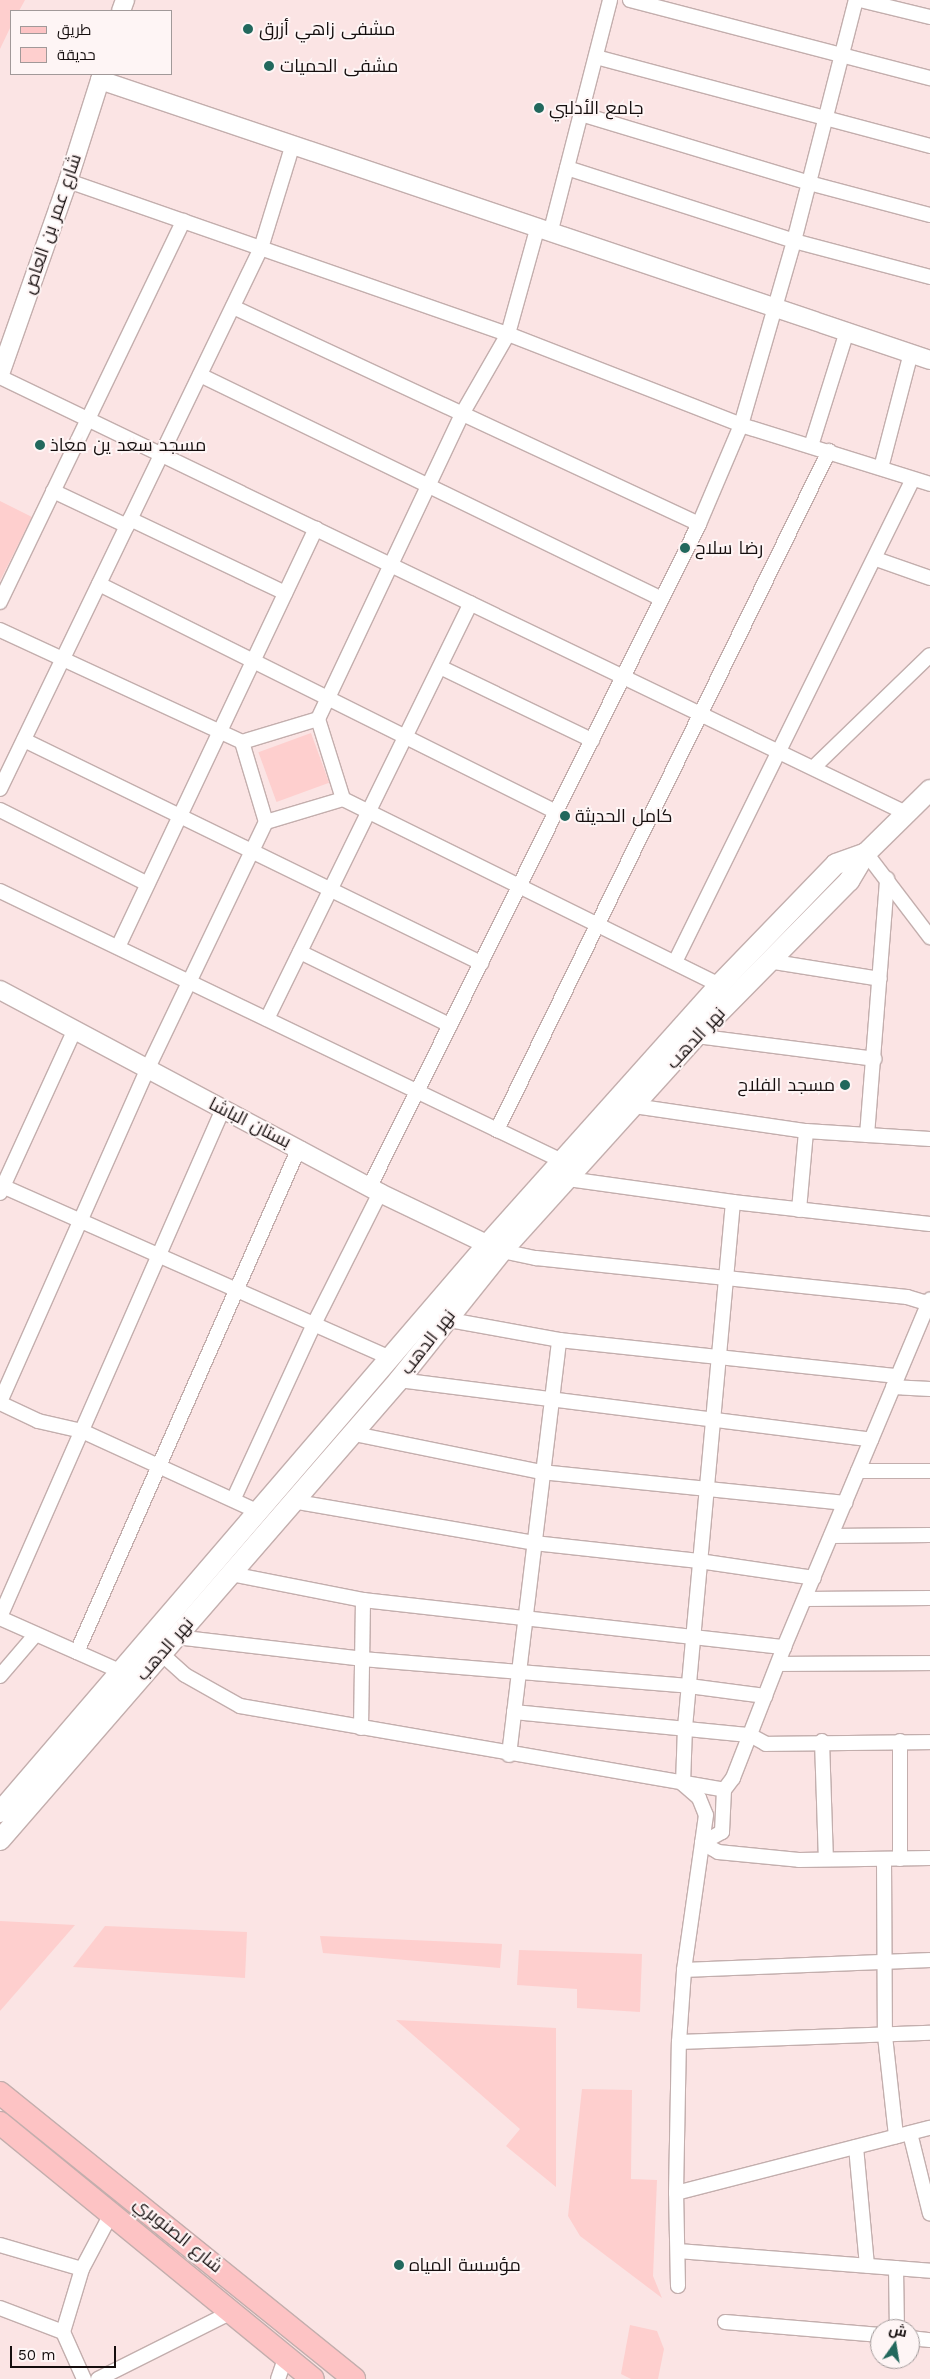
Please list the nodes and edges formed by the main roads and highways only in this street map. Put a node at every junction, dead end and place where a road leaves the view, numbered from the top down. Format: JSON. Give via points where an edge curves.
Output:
{"nodes":[{"id":1,"x":930,"y":790,"type":"edge"},
{"id":2,"x":866,"y":852,"type":"junction"},
{"id":3,"x":565,"y":1170,"type":"junction"},
{"id":4,"x":494,"y":1248,"type":"junction"},
{"id":5,"x":155,"y":1648,"type":"junction"},
{"id":6,"x":0,"y":1812,"type":"edge"},
{"id":7,"x":0,"y":1840,"type":"edge"},
{"id":8,"x":0,"y":2093,"type":"edge"},
{"id":9,"x":0,"y":2124,"type":"edge"},
{"id":10,"x":313,"y":2379,"type":"edge"},
{"id":11,"x":354,"y":2379,"type":"edge"}],
"edges":[{"from":1,"to":2,"type":"main road","name":"نهر الدهب"},
{"from":2,"to":3,"type":"main road","name":"نهر الدهب","via":[[849,881],[696,1036],[634,1106]]},
{"from":2,"to":3,"type":"main road","name":"نهر الدهب","via":[[836,864],[719,985]]},
{"from":3,"to":4,"type":"main road","name":"نهر الدهب"},
{"from":4,"to":5,"type":"main road","name":"نهر الدهب","via":[[390,1358],[257,1511]]},
{"from":4,"to":5,"type":"main road","name":"نهر الدهب","via":[[399,1380],[176,1637]]},
{"from":5,"to":6,"type":"main road","name":"نهر الدهب","via":[[122,1672]]},
{"from":5,"to":7,"type":"main road","name":"نهر الدهب"},
{"from":8,"to":11,"type":"main road","name":"شارع الصنوبري"},
{"from":9,"to":10,"type":"main road","name":"شارع الصنوبري"}]}
